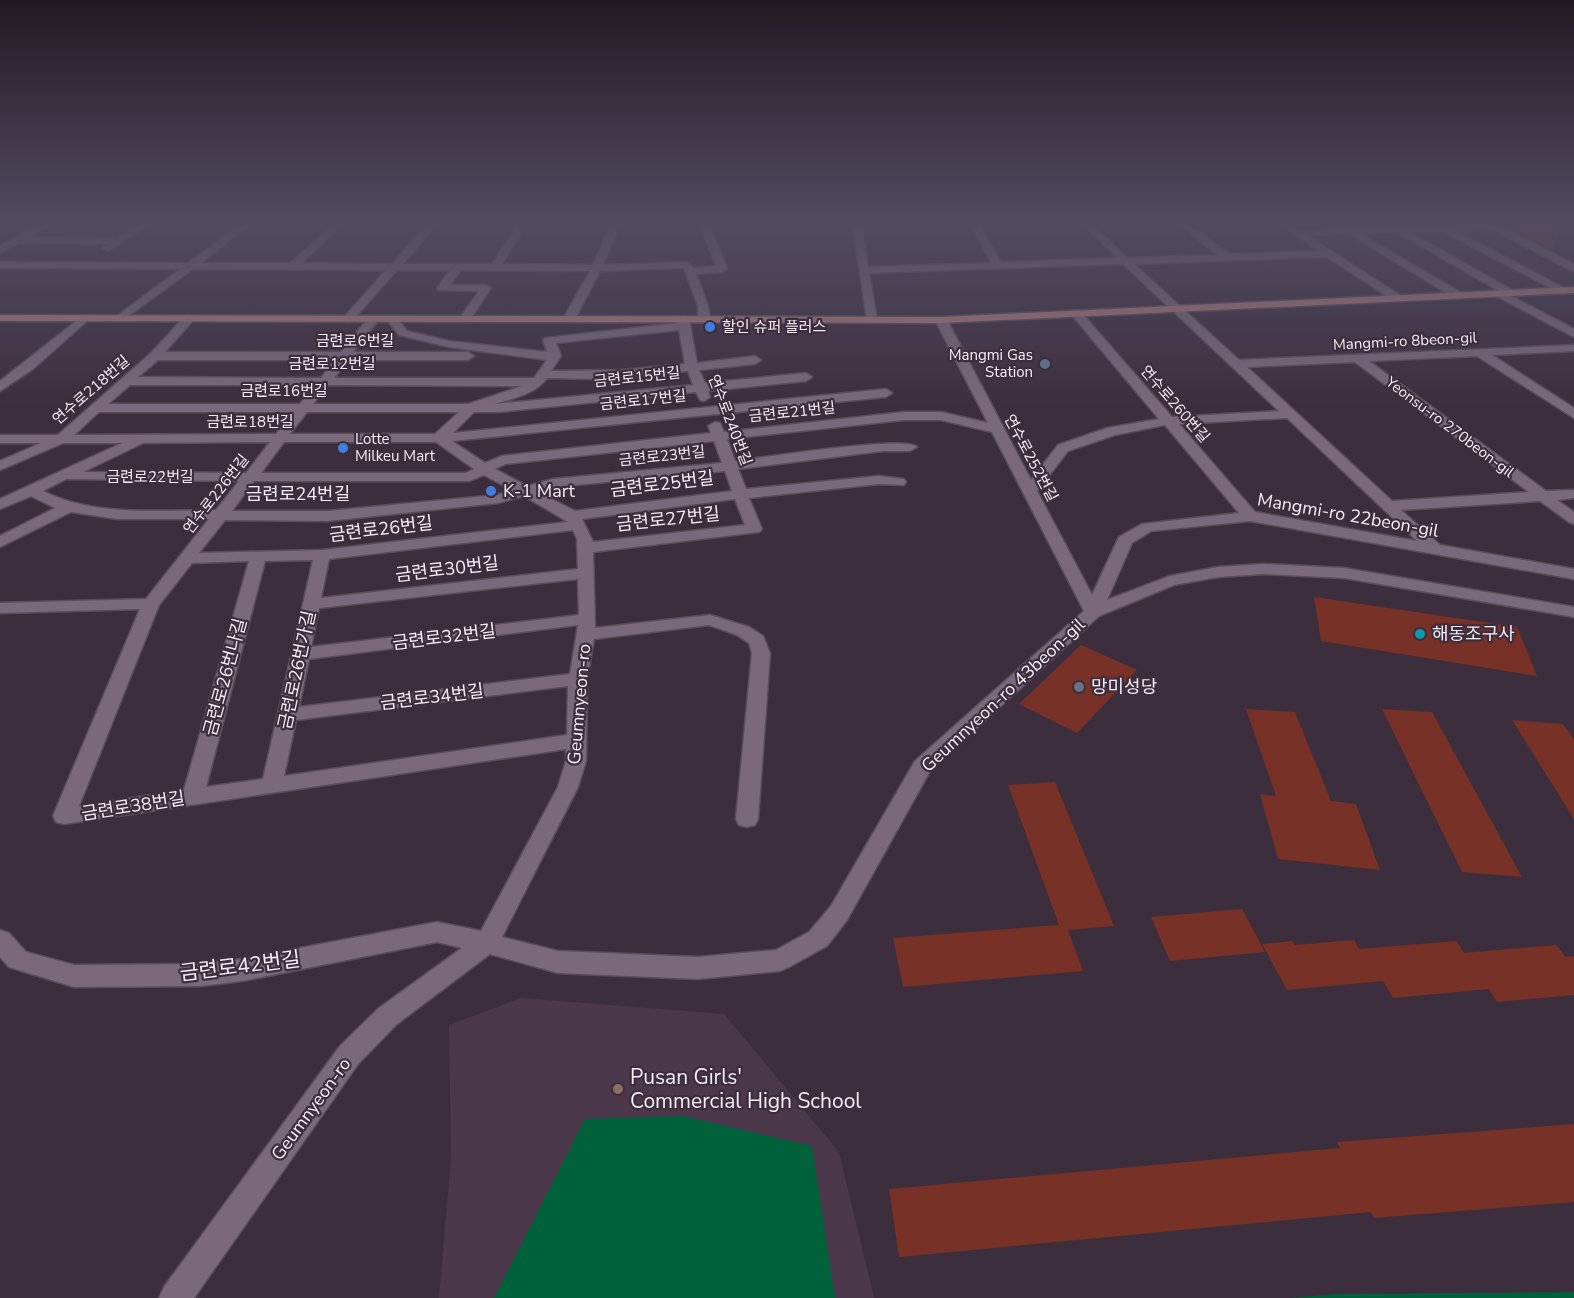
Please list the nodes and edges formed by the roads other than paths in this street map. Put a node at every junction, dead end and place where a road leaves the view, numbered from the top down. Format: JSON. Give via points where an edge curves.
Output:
{"nodes":[{"id":1,"x":164,"y":286,"type":"edge"},
{"id":2,"x":378,"y":286,"type":"edge"},
{"id":3,"x":444,"y":286,"type":"edge"},
{"id":4,"x":587,"y":286,"type":"edge"},
{"id":5,"x":695,"y":286,"type":"edge"},
{"id":6,"x":866,"y":286,"type":"edge"},
{"id":7,"x":1152,"y":286,"type":"edge"},
{"id":8,"x":1378,"y":286,"type":"edge"},
{"id":9,"x":1442,"y":286,"type":"edge"},
{"id":10,"x":1492,"y":286,"type":"edge"},
{"id":11,"x":1568,"y":291,"type":"edge"},
{"id":12,"x":1505,"y":293,"type":"junction"},
{"id":13,"x":1459,"y":296,"type":"junction"},
{"id":14,"x":1397,"y":298,"type":"junction"},
{"id":15,"x":1177,"y":309,"type":"junction"},
{"id":16,"x":1076,"y":313,"type":"junction"},
{"id":17,"x":0,"y":318,"type":"edge"},
{"id":18,"x":84,"y":318,"type":"junction"},
{"id":19,"x":121,"y":318,"type":"junction"},
{"id":20,"x":189,"y":318,"type":"junction"},
{"id":21,"x":348,"y":319,"type":"junction"},
{"id":22,"x":374,"y":319,"type":"junction"},
{"id":23,"x":392,"y":319,"type":"junction"},
{"id":24,"x":465,"y":319,"type":"junction"},
{"id":25,"x":568,"y":319,"type":"junction"},
{"id":26,"x":704,"y":319,"type":"junction"},
{"id":27,"x":871,"y":320,"type":"junction"},
{"id":28,"x":940,"y":320,"type":"junction"},
{"id":29,"x":684,"y":323,"type":"junction"},
{"id":30,"x":1574,"y":334,"type":"edge"},
{"id":31,"x":1574,"y":348,"type":"edge"},
{"id":32,"x":1479,"y":352,"type":"junction"},
{"id":33,"x":155,"y":356,"type":"junction"},
{"id":34,"x":345,"y":356,"type":"junction"},
{"id":35,"x":555,"y":356,"type":"junction"},
{"id":36,"x":1357,"y":358,"type":"junction"},
{"id":37,"x":755,"y":360,"type":"dead end"},
{"id":38,"x":1236,"y":364,"type":"junction"},
{"id":39,"x":692,"y":367,"type":"junction"},
{"id":40,"x":806,"y":377,"type":"dead end"},
{"id":41,"x":541,"y":378,"type":"junction"},
{"id":42,"x":326,"y":380,"type":"junction"},
{"id":43,"x":126,"y":381,"type":"junction"},
{"id":44,"x":0,"y":387,"type":"edge"},
{"id":45,"x":700,"y":387,"type":"junction"},
{"id":46,"x":886,"y":393,"type":"dead end"},
{"id":47,"x":472,"y":407,"type":"junction"},
{"id":48,"x":95,"y":408,"type":"junction"},
{"id":49,"x":304,"y":408,"type":"junction"},
{"id":50,"x":709,"y":410,"type":"junction"},
{"id":51,"x":1291,"y":414,"type":"junction"},
{"id":52,"x":1574,"y":414,"type":"edge"},
{"id":53,"x":1168,"y":421,"type":"junction"},
{"id":54,"x":998,"y":429,"type":"junction"},
{"id":55,"x":719,"y":436,"type":"junction"},
{"id":56,"x":280,"y":438,"type":"junction"},
{"id":57,"x":439,"y":438,"type":"junction"},
{"id":58,"x":0,"y":439,"type":"edge"},
{"id":59,"x":61,"y":439,"type":"junction"},
{"id":60,"x":142,"y":439,"type":"junction"},
{"id":61,"x":910,"y":447,"type":"dead end"},
{"id":62,"x":0,"y":466,"type":"edge"},
{"id":63,"x":730,"y":466,"type":"junction"},
{"id":64,"x":485,"y":470,"type":"junction"},
{"id":65,"x":65,"y":475,"type":"junction"},
{"id":66,"x":251,"y":476,"type":"junction"},
{"id":67,"x":899,"y":482,"type":"dead end"},
{"id":68,"x":32,"y":491,"type":"junction"},
{"id":69,"x":1030,"y":491,"type":"junction"},
{"id":70,"x":526,"y":492,"type":"junction"},
{"id":71,"x":741,"y":494,"type":"junction"},
{"id":72,"x":1574,"y":494,"type":"edge"},
{"id":73,"x":1542,"y":496,"type":"junction"},
{"id":74,"x":0,"y":505,"type":"edge"},
{"id":75,"x":1389,"y":506,"type":"junction"},
{"id":76,"x":69,"y":507,"type":"junction"},
{"id":77,"x":222,"y":513,"type":"junction"},
{"id":78,"x":1250,"y":516,"type":"junction"},
{"id":79,"x":1574,"y":519,"type":"edge"},
{"id":80,"x":576,"y":520,"type":"junction"},
{"id":81,"x":754,"y":529,"type":"joint"},
{"id":82,"x":0,"y":542,"type":"edge"},
{"id":83,"x":586,"y":548,"type":"junction"},
{"id":84,"x":1436,"y":550,"type":"junction"},
{"id":85,"x":322,"y":555,"type":"junction"},
{"id":86,"x":187,"y":558,"type":"junction"},
{"id":87,"x":258,"y":558,"type":"junction"},
{"id":88,"x":586,"y":573,"type":"junction"},
{"id":89,"x":1574,"y":574,"type":"edge"},
{"id":90,"x":151,"y":604,"type":"junction"},
{"id":91,"x":311,"y":604,"type":"junction"},
{"id":92,"x":0,"y":608,"type":"edge"},
{"id":93,"x":1093,"y":612,"type":"junction"},
{"id":94,"x":1574,"y":612,"type":"edge"},
{"id":95,"x":586,"y":627,"type":"junction"},
{"id":96,"x":301,"y":654,"type":"junction"},
{"id":97,"x":578,"y":679,"type":"junction"},
{"id":98,"x":287,"y":715,"type":"junction"},
{"id":99,"x":577,"y":740,"type":"junction"},
{"id":100,"x":272,"y":785,"type":"junction"},
{"id":101,"x":193,"y":797,"type":"junction"},
{"id":102,"x":747,"y":819,"type":"dead end"},
{"id":103,"x":0,"y":940,"type":"edge"},
{"id":104,"x":487,"y":943,"type":"junction"},
{"id":105,"x":175,"y":1298,"type":"edge"}],
"edges":[{"from":1,"to":19,"type":"street"},
{"from":2,"to":21,"type":"street"},
{"from":3,"to":24,"type":"street","via":[[442,288],[486,288]]},
{"from":4,"to":25,"type":"street"},
{"from":5,"to":26,"type":"street"},
{"from":6,"to":27,"type":"street"},
{"from":7,"to":15,"type":"street"},
{"from":8,"to":14,"type":"street"},
{"from":9,"to":13,"type":"street"},
{"from":10,"to":12,"type":"street"},
{"from":11,"to":12,"type":"main road"},
{"from":12,"to":13,"type":"main road"},
{"from":12,"to":30,"type":"street"},
{"from":13,"to":14,"type":"main road"},
{"from":14,"to":15,"type":"main road"},
{"from":15,"to":16,"type":"main road"},
{"from":15,"to":38,"type":"street"},
{"from":16,"to":28,"type":"main road"},
{"from":16,"to":53,"type":"street","name":"연수로260번길"},
{"from":17,"to":18,"type":"main road"},
{"from":18,"to":19,"type":"main road"},
{"from":18,"to":44,"type":"street"},
{"from":19,"to":20,"type":"main road"},
{"from":20,"to":21,"type":"main road"},
{"from":20,"to":33,"type":"street","name":"연수로218번길"},
{"from":21,"to":22,"type":"main road"},
{"from":22,"to":23,"type":"main road"},
{"from":22,"to":34,"type":"street","name":"연수로226번길"},
{"from":23,"to":24,"type":"main road"},
{"from":23,"to":35,"type":"street","via":[[403,333],[449,344]]},
{"from":24,"to":25,"type":"main road"},
{"from":25,"to":29,"type":"main road"},
{"from":26,"to":27,"type":"main road"},
{"from":26,"to":29,"type":"main road"},
{"from":27,"to":28,"type":"main road"},
{"from":28,"to":54,"type":"street","name":"연수로252번길"},
{"from":29,"to":35,"type":"street","via":[[549,340]]},
{"from":29,"to":39,"type":"street","name":"연수로240번길"},
{"from":31,"to":32,"type":"street","name":"Mangmi-ro 8beon-gil"},
{"from":32,"to":36,"type":"street","name":"Mangmi-ro 8beon-gil"},
{"from":32,"to":52,"type":"street"},
{"from":33,"to":34,"type":"street","name":"금련로6번길"},
{"from":33,"to":43,"type":"street","name":"연수로218번길"},
{"from":34,"to":35,"type":"street","name":"금련로6번길"},
{"from":34,"to":42,"type":"street","name":"연수로226번길"},
{"from":35,"to":41,"type":"street"},
{"from":36,"to":38,"type":"street","name":"Mangmi-ro 8beon-gil"},
{"from":36,"to":73,"type":"street","name":"Yeonsu-ro 270beon-gil"},
{"from":37,"to":39,"type":"street","name":"금련로12번길"},
{"from":38,"to":51,"type":"street"},
{"from":39,"to":41,"type":"street","name":"금련로12번길"},
{"from":39,"to":45,"type":"street","name":"연수로240번길"},
{"from":40,"to":45,"type":"street","name":"금련로15번길"},
{"from":41,"to":42,"type":"street","name":"금련로12번길"},
{"from":41,"to":47,"type":"street","via":[[517,393]]},
{"from":42,"to":43,"type":"street","name":"금련로12번길"},
{"from":42,"to":49,"type":"street","name":"연수로226번길"},
{"from":43,"to":48,"type":"street","name":"연수로218번길"},
{"from":45,"to":47,"type":"street","name":"금련로15번길","via":[[531,405]]},
{"from":45,"to":50,"type":"street","name":"연수로240번길"},
{"from":46,"to":50,"type":"street","name":"금련로17번길"},
{"from":47,"to":49,"type":"street","name":"금련로16번길"},
{"from":47,"to":57,"type":"street"},
{"from":48,"to":49,"type":"street","name":"금련로16번길"},
{"from":48,"to":59,"type":"street","name":"연수로218번길"},
{"from":49,"to":56,"type":"street","name":"연수로226번길"},
{"from":50,"to":55,"type":"street","name":"연수로240번길"},
{"from":50,"to":57,"type":"street","name":"금련로17번길"},
{"from":51,"to":53,"type":"street"},
{"from":51,"to":75,"type":"street"},
{"from":53,"to":69,"type":"street","via":[[1112,431],[1063,448]]},
{"from":53,"to":78,"type":"street","name":"연수로260번길"},
{"from":54,"to":55,"type":"street","name":"금련로21번길","via":[[942,416],[904,416]]},
{"from":54,"to":69,"type":"street","name":"연수로252번길"},
{"from":55,"to":63,"type":"street","name":"연수로240번길"},
{"from":55,"to":64,"type":"street","name":"금련로21번길","via":[[502,460]]},
{"from":56,"to":57,"type":"street","name":"금련로18번길"},
{"from":56,"to":60,"type":"street","name":"금련로18번길"},
{"from":56,"to":66,"type":"street","name":"연수로226번길"},
{"from":57,"to":64,"type":"street"},
{"from":58,"to":59,"type":"street","name":"금련로18번길"},
{"from":59,"to":60,"type":"street","name":"금련로18번길"},
{"from":59,"to":62,"type":"street","name":"연수로218번길"},
{"from":60,"to":65,"type":"street"},
{"from":61,"to":63,"type":"street","name":"금련로23번길"},
{"from":63,"to":70,"type":"street","name":"금련로23번길","via":[[553,483]]},
{"from":63,"to":71,"type":"street","name":"연수로240번길"},
{"from":64,"to":66,"type":"street","name":"금련로22번길","via":[[469,477]]},
{"from":64,"to":70,"type":"street"},
{"from":65,"to":66,"type":"street","name":"금련로22번길"},
{"from":65,"to":68,"type":"street"},
{"from":66,"to":77,"type":"street","name":"연수로226번길"},
{"from":67,"to":71,"type":"street","name":"금련로25번길","via":[[879,480]]},
{"from":68,"to":74,"type":"street"},
{"from":68,"to":76,"type":"street","name":"금련로24번길"},
{"from":69,"to":93,"type":"street","name":"연수로252번길"},
{"from":70,"to":77,"type":"street","name":"금련로24번길","via":[[498,499],[327,516]]},
{"from":70,"to":80,"type":"street"},
{"from":71,"to":80,"type":"street","name":"금련로25번길"},
{"from":71,"to":81,"type":"street","name":"연수로240번길"},
{"from":72,"to":73,"type":"street"},
{"from":73,"to":75,"type":"street","name":"Yeonsu-ro 270beon-gil"},
{"from":73,"to":79,"type":"street","name":"Yeonsu-ro 270beon-gil"},
{"from":75,"to":84,"type":"street"},
{"from":76,"to":77,"type":"street","name":"금련로24번길","via":[[117,513]]},
{"from":76,"to":82,"type":"street"},
{"from":77,"to":86,"type":"street","name":"연수로226번길"},
{"from":78,"to":84,"type":"street","name":"Mangmi-ro 22beon-gil"},
{"from":78,"to":93,"type":"street","name":"Mangmi-ro 22beon-gil","via":[[1147,527],[1125,540]]},
{"from":80,"to":83,"type":"street","name":"Geumnyeon-ro"},
{"from":80,"to":85,"type":"street","name":"금련로26번길"},
{"from":81,"to":83,"type":"street","name":"금련로27번길"},
{"from":83,"to":88,"type":"street","name":"Geumnyeon-ro"},
{"from":84,"to":89,"type":"street","name":"Mangmi-ro 22beon-gil"},
{"from":85,"to":87,"type":"street","name":"금련로26번길"},
{"from":85,"to":91,"type":"street","name":"금련로26번가길"},
{"from":86,"to":87,"type":"street","name":"금련로26번길"},
{"from":86,"to":90,"type":"street","name":"연수로226번길"},
{"from":87,"to":101,"type":"street","name":"금련로26번나길"},
{"from":88,"to":91,"type":"street","name":"금련로30번길"},
{"from":88,"to":95,"type":"street","name":"Geumnyeon-ro"},
{"from":90,"to":92,"type":"street"},
{"from":90,"to":101,"type":"street","name":"금련로38번길","via":[[64,816]]},
{"from":91,"to":96,"type":"street","name":"금련로26번가길"},
{"from":93,"to":94,"type":"street","name":"Geumnyeon-ro 43beon-gil","via":[[1170,580],[1273,569],[1344,573]]},
{"from":93,"to":104,"type":"street","name":"Geumnyeon-ro 43beon-gil","via":[[922,766],[839,913],[818,939],[780,960],[698,968],[558,962]]},
{"from":95,"to":96,"type":"street","name":"금련로32번길"},
{"from":95,"to":97,"type":"street","name":"Geumnyeon-ro"},
{"from":95,"to":102,"type":"street","name":"금련로32번길","via":[[644,629],[710,620],[757,640],[761,653]]},
{"from":96,"to":98,"type":"street","name":"금련로26번가길"},
{"from":97,"to":98,"type":"street","name":"금련로34번길"},
{"from":97,"to":99,"type":"street","name":"Geumnyeon-ro"},
{"from":98,"to":100,"type":"street","name":"금련로26번가길"},
{"from":99,"to":100,"type":"street","name":"금련로38번길"},
{"from":99,"to":104,"type":"street","name":"Geumnyeon-ro","via":[[568,787]]},
{"from":100,"to":101,"type":"street","name":"금련로38번길"},
{"from":103,"to":104,"type":"street","name":"금련로42번길","via":[[18,960],[74,976],[201,975],[243,970],[437,932]]},
{"from":104,"to":105,"type":"street","name":"Geumnyeon-ro","via":[[388,1016],[349,1055]]}]}
